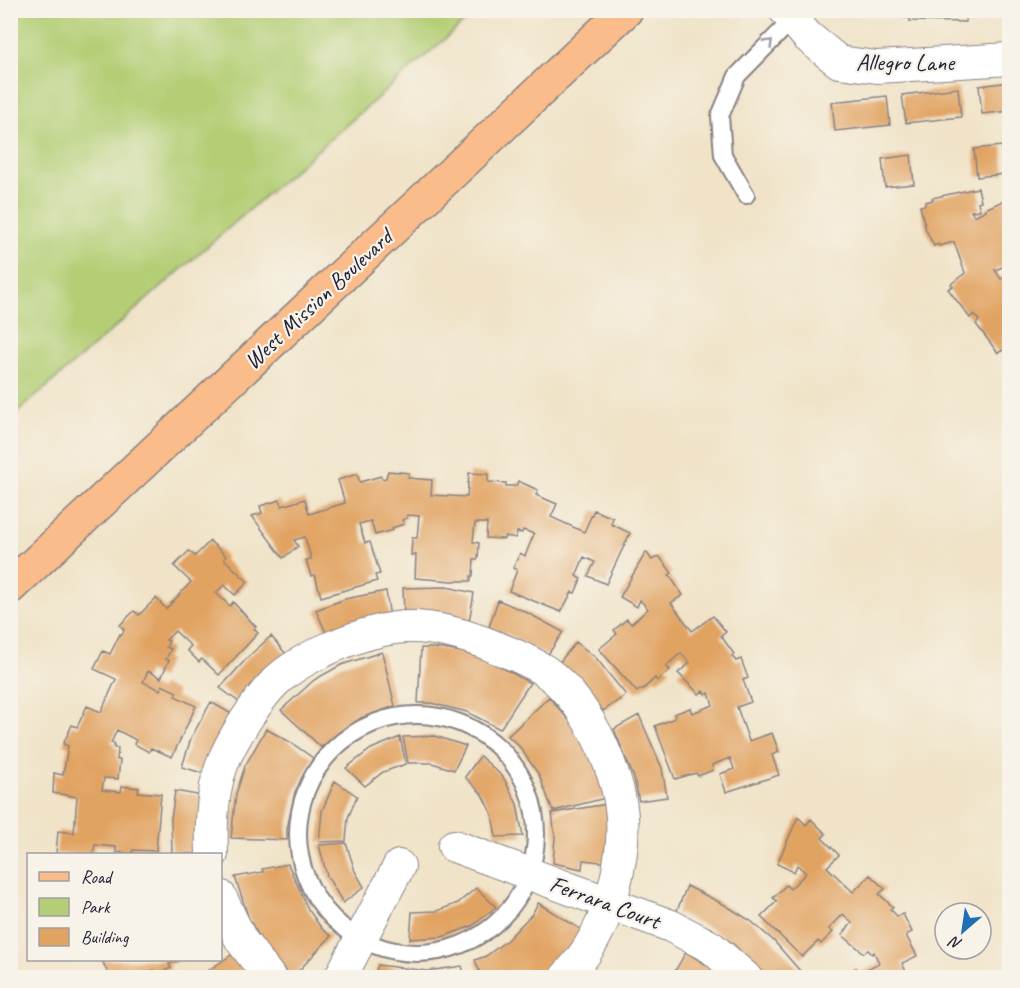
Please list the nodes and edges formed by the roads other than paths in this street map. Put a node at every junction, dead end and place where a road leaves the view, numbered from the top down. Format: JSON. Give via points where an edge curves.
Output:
{"nodes":[{"id":1,"x":626,"y":10,"type":"edge"},
{"id":2,"x":789,"y":15,"type":"edge"},
{"id":3,"x":1010,"y":59,"type":"edge"},
{"id":4,"x":746,"y":195,"type":"dead end"},
{"id":5,"x":10,"y":587,"type":"edge"},
{"id":6,"x":454,"y":846,"type":"dead end"},
{"id":7,"x":212,"y":853,"type":"edge"},
{"id":8,"x":399,"y":866,"type":"dead end"},
{"id":9,"x":531,"y":875,"type":"junction"},
{"id":10,"x":222,"y":900,"type":"edge"},
{"id":11,"x":611,"y":904,"type":"junction"},
{"id":12,"x":362,"y":939,"type":"junction"},
{"id":13,"x":567,"y":977,"type":"edge"},
{"id":14,"x":270,"y":978,"type":"edge"},
{"id":15,"x":340,"y":978,"type":"edge"},
{"id":16,"x":746,"y":978,"type":"edge"}],
"edges":[{"from":1,"to":5,"type":"main road","name":"West Mission Boulevard"},
{"from":2,"to":3,"type":"street","name":"Allegro Lane","via":[[839,62],[877,67]]},
{"from":4,"to":2,"type":"lane","one_way":true,"via":[[723,155],[720,116],[737,76]]},
{"from":6,"to":9,"type":"street","name":"Ferrara Court"},
{"from":7,"to":11,"type":"street","via":[[211,821],[222,766],[246,720],[276,681],[314,656],[366,634],[397,627],[423,628],[473,637],[546,672],[567,691],[595,730],[615,775],[624,829]]},
{"from":8,"to":12,"type":"street"},
{"from":9,"to":11,"type":"street","name":"Ferrara Court"},
{"from":9,"to":12,"type":"lane","via":[[513,904],[492,926],[466,944],[415,954],[385,949]]},
{"from":9,"to":12,"type":"lane","via":[[538,831],[534,807],[523,776],[505,752],[488,738],[452,722],[392,717],[362,728],[318,767],[303,798],[299,831],[300,857],[313,893],[336,922]]},
{"from":10,"to":14,"type":"street","via":[[240,940]]},
{"from":11,"to":13,"type":"street","via":[[593,943]]},
{"from":11,"to":16,"type":"street","name":"Ferrara Court","via":[[672,926],[711,947]]},
{"from":12,"to":15,"type":"street"}]}
